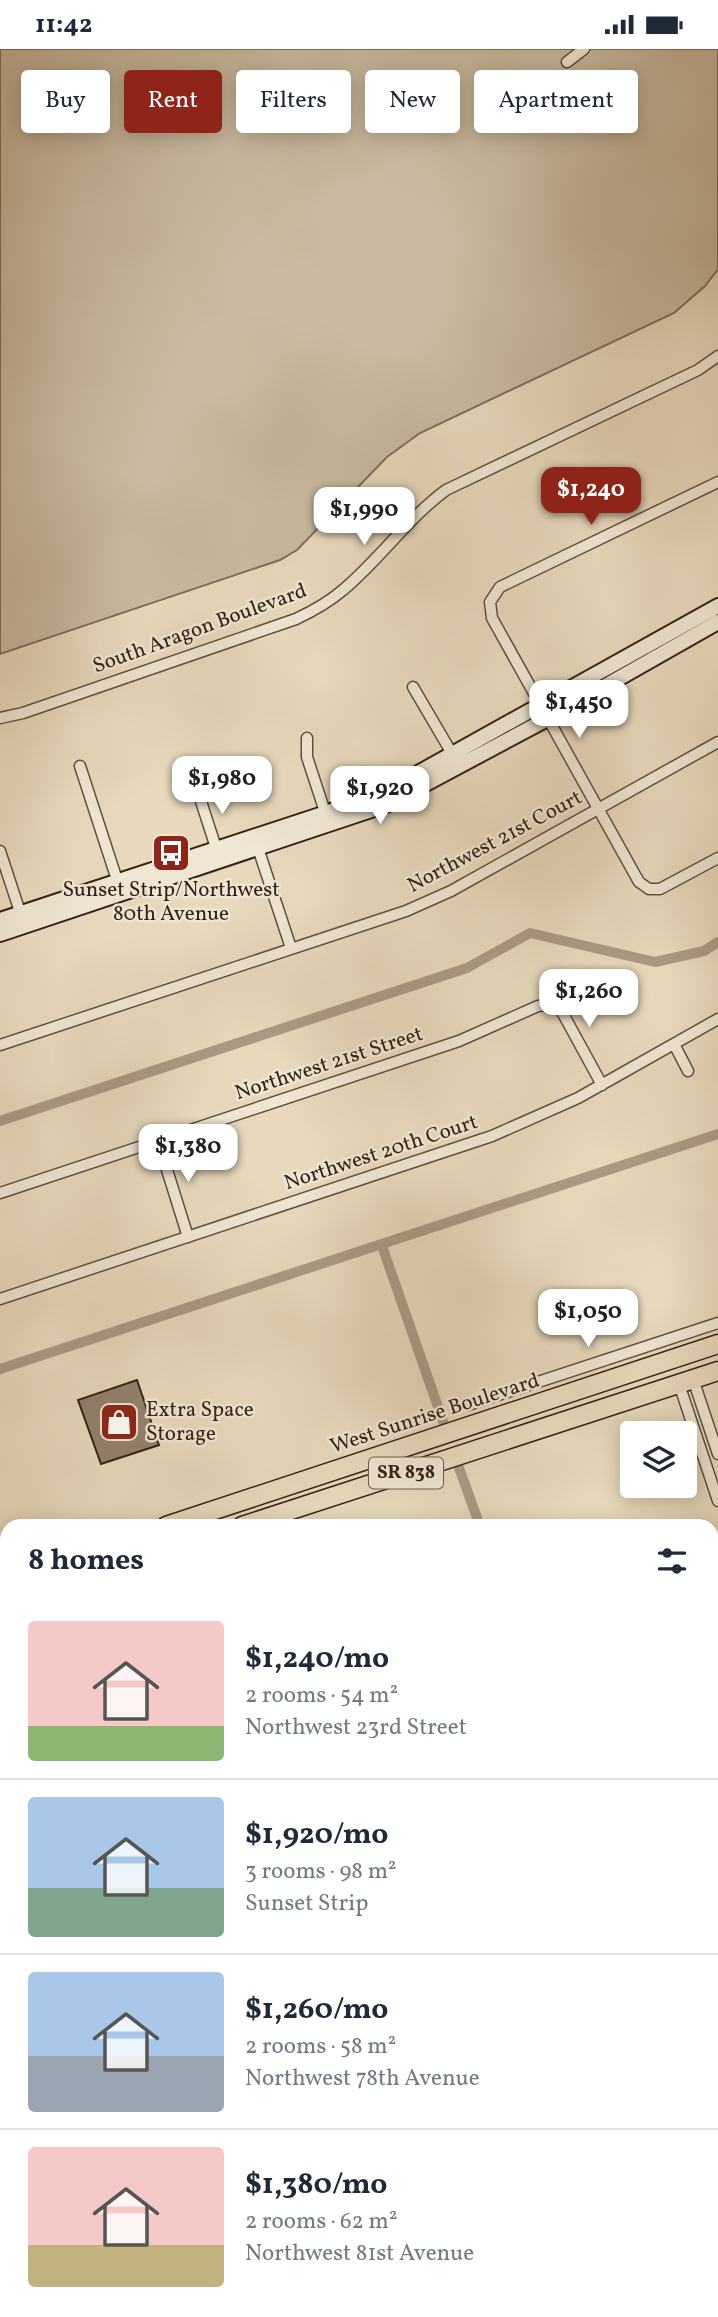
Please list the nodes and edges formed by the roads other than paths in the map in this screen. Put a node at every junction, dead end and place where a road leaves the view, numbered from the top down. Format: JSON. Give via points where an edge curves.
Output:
{"nodes":[{"id":1,"x":584,"y":49,"type":"edge"},
{"id":2,"x":567,"y":62,"type":"dead end"},
{"id":3,"x":718,"y":356,"type":"edge"},
{"id":4,"x":718,"y":482,"type":"edge"},
{"id":5,"x":718,"y":606,"type":"edge"},
{"id":6,"x":718,"y":622,"type":"edge"},
{"id":7,"x":413,"y":687,"type":"dead end"},
{"id":8,"x":545,"y":712,"type":"junction"},
{"id":9,"x":0,"y":718,"type":"edge"},
{"id":10,"x":307,"y":738,"type":"dead end"},
{"id":11,"x":718,"y":742,"type":"edge"},
{"id":12,"x":456,"y":761,"type":"junction"},
{"id":13,"x":80,"y":766,"type":"dead end"},
{"id":14,"x":197,"y":775,"type":"dead end"},
{"id":15,"x":598,"y":809,"type":"junction"},
{"id":16,"x":328,"y":819,"type":"junction"},
{"id":17,"x":256,"y":842,"type":"junction"},
{"id":18,"x":0,"y":851,"type":"edge"},
{"id":19,"x":218,"y":855,"type":"junction"},
{"id":20,"x":718,"y":858,"type":"edge"},
{"id":21,"x":119,"y":887,"type":"junction"},
{"id":22,"x":22,"y":919,"type":"junction"},
{"id":23,"x":0,"y":920,"type":"edge"},
{"id":24,"x":0,"y":934,"type":"edge"},
{"id":25,"x":291,"y":948,"type":"junction"},
{"id":26,"x":718,"y":1019,"type":"edge"},
{"id":27,"x":674,"y":1044,"type":"junction"},
{"id":28,"x":0,"y":1045,"type":"edge"},
{"id":29,"x":688,"y":1071,"type":"dead end"},
{"id":30,"x":603,"y":1085,"type":"junction"},
{"id":31,"x":158,"y":1141,"type":"junction"},
{"id":32,"x":0,"y":1193,"type":"edge"},
{"id":33,"x":188,"y":1237,"type":"junction"},
{"id":34,"x":0,"y":1299,"type":"edge"},
{"id":35,"x":718,"y":1323,"type":"edge"},
{"id":36,"x":674,"y":1337,"type":"junction"},
{"id":37,"x":718,"y":1345,"type":"edge"},
{"id":38,"x":673,"y":1359,"type":"junction"},
{"id":39,"x":718,"y":1371,"type":"edge"},
{"id":40,"x":686,"y":1382,"type":"junction"},
{"id":41,"x":651,"y":1393,"type":"junction"},
{"id":42,"x":468,"y":1405,"type":"dead end"},
{"id":43,"x":718,"y":1454,"type":"edge"},
{"id":44,"x":718,"y":1501,"type":"edge"},
{"id":45,"x":207,"y":1519,"type":"edge"},
{"id":46,"x":264,"y":1519,"type":"edge"},
{"id":47,"x":337,"y":2317,"type":"edge"},
{"id":48,"x":358,"y":2317,"type":"edge"}],
"edges":[{"from":1,"to":2,"type":"street"},
{"from":3,"to":9,"type":"street","name":"South Aragon Boulevard","via":[[698,370],[446,490],[423,507],[344,589],[296,619]]},
{"from":4,"to":8,"type":"street","via":[[499,587],[490,602],[492,618]]},
{"from":5,"to":8,"type":"street"},
{"from":6,"to":8,"type":"street"},
{"from":7,"to":12,"type":"street"},
{"from":8,"to":12,"type":"street"},
{"from":8,"to":15,"type":"street"},
{"from":10,"to":16,"type":"street","via":[[307,757]]},
{"from":11,"to":15,"type":"street","name":"Northwest 21st Court"},
{"from":12,"to":16,"type":"street"},
{"from":13,"to":21,"type":"street"},
{"from":14,"to":19,"type":"street","via":[[197,789]]},
{"from":15,"to":20,"type":"street","via":[[639,881],[649,889],[670,885]]},
{"from":15,"to":25,"type":"street","name":"Northwest 21st Court","via":[[451,891],[406,911]]},
{"from":16,"to":17,"type":"street"},
{"from":17,"to":19,"type":"street"},
{"from":17,"to":25,"type":"street"},
{"from":18,"to":22,"type":"street"},
{"from":19,"to":21,"type":"street"},
{"from":21,"to":22,"type":"street"},
{"from":22,"to":23,"type":"street"},
{"from":22,"to":24,"type":"street"},
{"from":25,"to":28,"type":"street","name":"Northwest 21st Court"},
{"from":26,"to":27,"type":"street","name":"Northwest 20th Court"},
{"from":27,"to":29,"type":"street"},
{"from":27,"to":30,"type":"street","name":"Northwest 20th Court"},
{"from":30,"to":31,"type":"street","name":"Northwest 21st Street","via":[[561,1010],[538,1006],[459,1041]]},
{"from":30,"to":33,"type":"street","name":"Northwest 20th Court","via":[[492,1136]]},
{"from":31,"to":32,"type":"street","name":"Northwest 21st Street"},
{"from":31,"to":33,"type":"street"},
{"from":33,"to":34,"type":"street","name":"Northwest 20th Court"},
{"from":35,"to":36,"type":"street"},
{"from":36,"to":38,"type":"street"},
{"from":36,"to":42,"type":"street"},
{"from":37,"to":38,"type":"highway","name":"West Sunrise Boulevard","number":"SR 838"},
{"from":38,"to":41,"type":"highway"},
{"from":38,"to":45,"type":"highway","name":"West Sunrise Boulevard","number":"SR 838"},
{"from":39,"to":40,"type":"highway","number":"SR 838"},
{"from":40,"to":41,"type":"highway","number":"SR 838"},
{"from":40,"to":43,"type":"street"},
{"from":40,"to":44,"type":"street"},
{"from":41,"to":46,"type":"highway","number":"SR 838"},
{"from":47,"to":48,"type":"street"}]}
